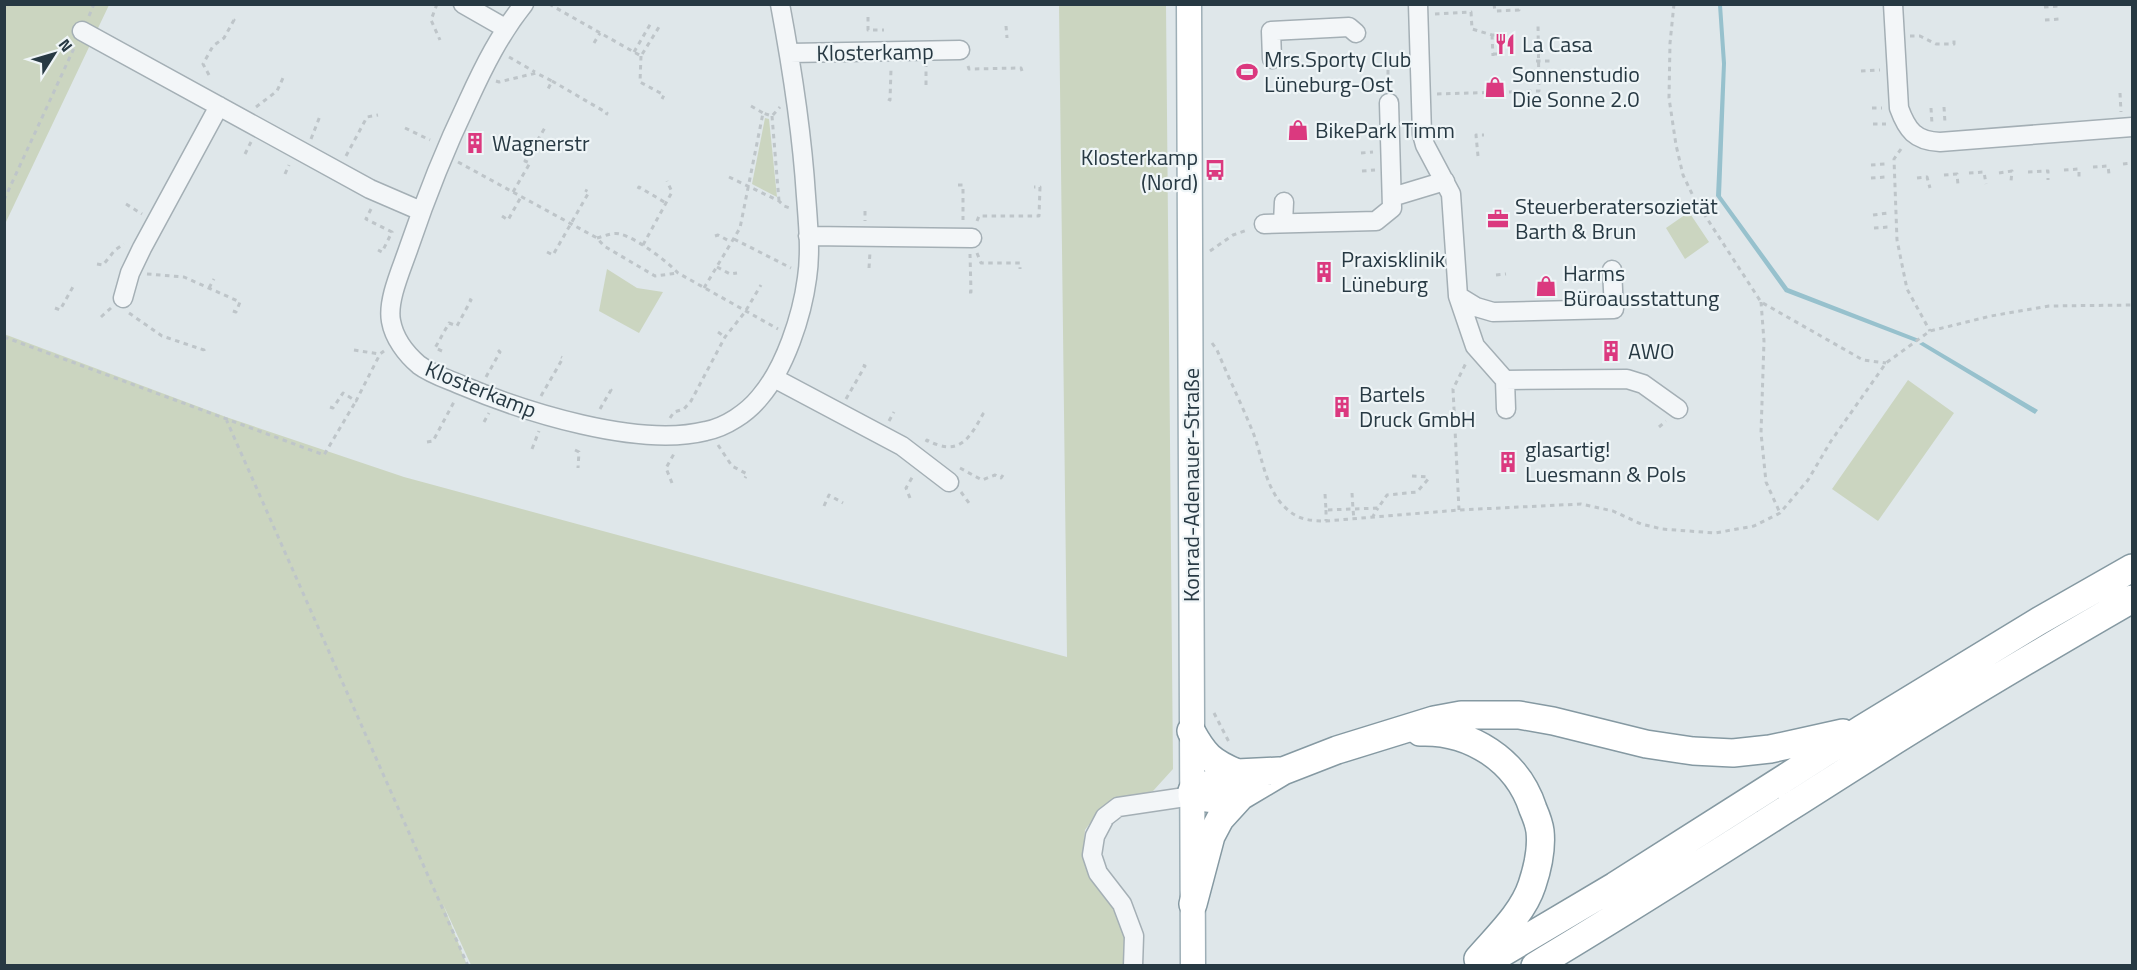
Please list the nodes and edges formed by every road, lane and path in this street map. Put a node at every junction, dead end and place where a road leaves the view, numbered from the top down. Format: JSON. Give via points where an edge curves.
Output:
{"nodes":[{"id":1,"x":94,"y":4,"type":"edge"},
{"id":2,"x":437,"y":4,"type":"edge"},
{"id":3,"x":464,"y":4,"type":"edge"},
{"id":4,"x":524,"y":4,"type":"edge"},
{"id":5,"x":549,"y":4,"type":"edge"},
{"id":6,"x":780,"y":4,"type":"edge"},
{"id":7,"x":1189,"y":4,"type":"edge"},
{"id":8,"x":1494,"y":4,"type":"edge"},
{"id":9,"x":1674,"y":4,"type":"edge"},
{"id":10,"x":1893,"y":4,"type":"edge"},
{"id":11,"x":2059,"y":6,"type":"dead end"},
{"id":12,"x":2044,"y":7,"type":"dead end"},
{"id":13,"x":1519,"y":8,"type":"dead end"},
{"id":14,"x":1418,"y":9,"type":"edge"},
{"id":15,"x":868,"y":17,"type":"dead end"},
{"id":16,"x":2060,"y":19,"type":"dead end"},
{"id":17,"x":232,"y":20,"type":"dead end"},
{"id":18,"x":2045,"y":20,"type":"dead end"},
{"id":19,"x":649,"y":22,"type":"dead end"},
{"id":20,"x":1538,"y":24,"type":"dead end"},
{"id":21,"x":1006,"y":26,"type":"dead end"},
{"id":22,"x":505,"y":28,"type":"junction"},
{"id":23,"x":662,"y":29,"type":"dead end"},
{"id":24,"x":884,"y":30,"type":"dead end"},
{"id":25,"x":82,"y":31,"type":"junction"},
{"id":26,"x":600,"y":33,"type":"junction"},
{"id":27,"x":1356,"y":33,"type":"dead end"},
{"id":28,"x":1492,"y":35,"type":"junction"},
{"id":29,"x":1501,"y":35,"type":"dead end"},
{"id":30,"x":1894,"y":37,"type":"junction"},
{"id":31,"x":1007,"y":38,"type":"dead end"},
{"id":32,"x":1954,"y":39,"type":"dead end"},
{"id":33,"x":440,"y":40,"type":"dead end"},
{"id":34,"x":594,"y":44,"type":"dead end"},
{"id":35,"x":494,"y":49,"type":"junction"},
{"id":36,"x":960,"y":50,"type":"joint"},
{"id":37,"x":891,"y":51,"type":"junction"},
{"id":38,"x":634,"y":52,"type":"junction"},
{"id":39,"x":789,"y":53,"type":"junction"},
{"id":40,"x":1502,"y":54,"type":"dead end"},
{"id":41,"x":641,"y":56,"type":"junction"},
{"id":42,"x":1272,"y":59,"type":"dead end"},
{"id":43,"x":1537,"y":61,"type":"junction"},
{"id":44,"x":1554,"y":61,"type":"dead end"},
{"id":45,"x":1388,"y":66,"type":"dead end"},
{"id":46,"x":1374,"y":67,"type":"dead end"},
{"id":47,"x":1022,"y":71,"type":"dead end"},
{"id":48,"x":536,"y":73,"type":"junction"},
{"id":49,"x":481,"y":74,"type":"junction"},
{"id":50,"x":209,"y":75,"type":"dead end"},
{"id":51,"x":280,"y":77,"type":"dead end"},
{"id":52,"x":552,"y":81,"type":"junction"},
{"id":53,"x":547,"y":91,"type":"dead end"},
{"id":54,"x":1421,"y":94,"type":"junction"},
{"id":55,"x":662,"y":99,"type":"dead end"},
{"id":56,"x":888,"y":99,"type":"dead end"},
{"id":57,"x":784,"y":101,"type":"dead end"},
{"id":58,"x":1389,"y":103,"type":"dead end"},
{"id":59,"x":219,"y":106,"type":"junction"},
{"id":60,"x":751,"y":106,"type":"dead end"},
{"id":61,"x":763,"y":113,"type":"junction"},
{"id":62,"x":378,"y":115,"type":"dead end"},
{"id":63,"x":606,"y":115,"type":"dead end"},
{"id":64,"x":320,"y":116,"type":"dead end"},
{"id":65,"x":772,"y":116,"type":"junction"},
{"id":66,"x":246,"y":121,"type":"junction"},
{"id":67,"x":546,"y":126,"type":"dead end"},
{"id":68,"x":405,"y":128,"type":"dead end"},
{"id":69,"x":2133,"y":128,"type":"edge"},
{"id":70,"x":1484,"y":135,"type":"dead end"},
{"id":71,"x":1901,"y":149,"type":"dead end"},
{"id":72,"x":445,"y":150,"type":"junction"},
{"id":73,"x":306,"y":154,"type":"junction"},
{"id":74,"x":1478,"y":156,"type":"dead end"},
{"id":75,"x":2133,"y":163,"type":"edge"},
{"id":76,"x":1886,"y":164,"type":"dead end"},
{"id":77,"x":2123,"y":164,"type":"dead end"},
{"id":78,"x":1870,"y":165,"type":"dead end"},
{"id":79,"x":2093,"y":167,"type":"dead end"},
{"id":80,"x":2064,"y":170,"type":"dead end"},
{"id":81,"x":338,"y":172,"type":"junction"},
{"id":82,"x":1970,"y":172,"type":"dead end"},
{"id":83,"x":1999,"y":172,"type":"dead end"},
{"id":84,"x":2028,"y":172,"type":"dead end"},
{"id":85,"x":2109,"y":174,"type":"dead end"},
{"id":86,"x":1944,"y":175,"type":"dead end"},
{"id":87,"x":729,"y":177,"type":"dead end"},
{"id":88,"x":1886,"y":177,"type":"dead end"},
{"id":89,"x":2079,"y":177,"type":"dead end"},
{"id":90,"x":1871,"y":178,"type":"dead end"},
{"id":91,"x":1917,"y":178,"type":"dead end"},
{"id":92,"x":2048,"y":180,"type":"dead end"},
{"id":93,"x":667,"y":181,"type":"dead end"},
{"id":94,"x":1445,"y":181,"type":"junction"},
{"id":95,"x":2011,"y":181,"type":"dead end"},
{"id":96,"x":958,"y":184,"type":"dead end"},
{"id":97,"x":1986,"y":184,"type":"dead end"},
{"id":98,"x":749,"y":185,"type":"junction"},
{"id":99,"x":1958,"y":185,"type":"dead end"},
{"id":100,"x":1034,"y":187,"type":"dead end"},
{"id":101,"x":1930,"y":188,"type":"dead end"},
{"id":102,"x":638,"y":189,"type":"dead end"},
{"id":103,"x":585,"y":190,"type":"dead end"},
{"id":104,"x":513,"y":192,"type":"junction"},
{"id":105,"x":379,"y":194,"type":"junction"},
{"id":106,"x":521,"y":196,"type":"junction"},
{"id":107,"x":1392,"y":197,"type":"junction"},
{"id":108,"x":4,"y":200,"type":"edge"},
{"id":109,"x":779,"y":201,"type":"junction"},
{"id":110,"x":1284,"y":202,"type":"dead end"},
{"id":111,"x":666,"y":203,"type":"junction"},
{"id":112,"x":421,"y":211,"type":"junction"},
{"id":113,"x":1888,"y":213,"type":"dead end"},
{"id":114,"x":807,"y":214,"type":"junction"},
{"id":115,"x":1874,"y":214,"type":"dead end"},
{"id":116,"x":502,"y":216,"type":"dead end"},
{"id":117,"x":570,"y":223,"type":"junction"},
{"id":118,"x":1283,"y":223,"type":"junction"},
{"id":119,"x":1264,"y":224,"type":"joint"},
{"id":120,"x":1889,"y":227,"type":"dead end"},
{"id":121,"x":1874,"y":228,"type":"dead end"},
{"id":122,"x":715,"y":236,"type":"dead end"},
{"id":123,"x":808,"y":236,"type":"junction"},
{"id":124,"x":597,"y":238,"type":"junction"},
{"id":125,"x":968,"y":238,"type":"junction"},
{"id":126,"x":734,"y":239,"type":"junction"},
{"id":127,"x":129,"y":241,"type":"dead end"},
{"id":128,"x":731,"y":242,"type":"junction"},
{"id":129,"x":643,"y":246,"type":"junction"},
{"id":130,"x":378,"y":250,"type":"dead end"},
{"id":131,"x":547,"y":252,"type":"dead end"},
{"id":132,"x":1205,"y":252,"type":"dead end"},
{"id":133,"x":97,"y":264,"type":"dead end"},
{"id":134,"x":717,"y":267,"type":"junction"},
{"id":135,"x":1020,"y":269,"type":"dead end"},
{"id":136,"x":1612,"y":270,"type":"dead end"},
{"id":137,"x":130,"y":273,"type":"junction"},
{"id":138,"x":678,"y":273,"type":"junction"},
{"id":139,"x":737,"y":273,"type":"dead end"},
{"id":140,"x":1506,"y":274,"type":"dead end"},
{"id":141,"x":1496,"y":275,"type":"dead end"},
{"id":142,"x":808,"y":277,"type":"junction"},
{"id":143,"x":214,"y":279,"type":"dead end"},
{"id":144,"x":74,"y":285,"type":"dead end"},
{"id":145,"x":761,"y":285,"type":"dead end"},
{"id":146,"x":209,"y":288,"type":"junction"},
{"id":147,"x":704,"y":288,"type":"junction"},
{"id":148,"x":969,"y":292,"type":"dead end"},
{"id":149,"x":1458,"y":296,"type":"junction"},
{"id":150,"x":467,"y":298,"type":"dead end"},
{"id":151,"x":1761,"y":302,"type":"junction"},
{"id":152,"x":120,"y":304,"type":"junction"},
{"id":153,"x":2133,"y":305,"type":"edge"},
{"id":154,"x":55,"y":308,"type":"dead end"},
{"id":155,"x":230,"y":310,"type":"dead end"},
{"id":156,"x":745,"y":312,"type":"junction"},
{"id":157,"x":101,"y":317,"type":"dead end"},
{"id":158,"x":1930,"y":331,"type":"junction"},
{"id":159,"x":718,"y":332,"type":"dead end"},
{"id":160,"x":1207,"y":336,"type":"dead end"},
{"id":161,"x":4,"y":337,"type":"edge"},
{"id":162,"x":725,"y":337,"type":"junction"},
{"id":163,"x":792,"y":338,"type":"junction"},
{"id":164,"x":399,"y":342,"type":"junction"},
{"id":165,"x":1475,"y":346,"type":"junction"},
{"id":166,"x":354,"y":350,"type":"dead end"},
{"id":167,"x":498,"y":350,"type":"dead end"},
{"id":168,"x":442,"y":351,"type":"dead end"},
{"id":169,"x":204,"y":353,"type":"dead end"},
{"id":170,"x":380,"y":354,"type":"junction"},
{"id":171,"x":561,"y":357,"type":"dead end"},
{"id":172,"x":1886,"y":363,"type":"junction"},
{"id":173,"x":862,"y":365,"type":"dead end"},
{"id":174,"x":774,"y":378,"type":"junction"},
{"id":175,"x":1504,"y":381,"type":"junction"},
{"id":176,"x":608,"y":388,"type":"dead end"},
{"id":177,"x":470,"y":389,"type":"junction"},
{"id":178,"x":356,"y":401,"type":"junction"},
{"id":179,"x":330,"y":407,"type":"dead end"},
{"id":180,"x":1506,"y":409,"type":"dead end"},
{"id":181,"x":1678,"y":410,"type":"dead end"},
{"id":182,"x":532,"y":411,"type":"junction"},
{"id":183,"x":839,"y":412,"type":"junction"},
{"id":184,"x":979,"y":412,"type":"dead end"},
{"id":185,"x":226,"y":419,"type":"junction"},
{"id":186,"x":590,"y":426,"type":"junction"},
{"id":187,"x":709,"y":431,"type":"junction"},
{"id":188,"x":427,"y":442,"type":"dead end"},
{"id":189,"x":672,"y":443,"type":"junction"},
{"id":190,"x":575,"y":450,"type":"dead end"},
{"id":191,"x":922,"y":454,"type":"junction"},
{"id":192,"x":579,"y":468,"type":"dead end"},
{"id":193,"x":1003,"y":475,"type":"dead end"},
{"id":194,"x":1412,"y":476,"type":"dead end"},
{"id":195,"x":745,"y":478,"type":"dead end"},
{"id":196,"x":949,"y":482,"type":"joint"},
{"id":197,"x":672,"y":483,"type":"dead end"},
{"id":198,"x":1352,"y":493,"type":"dead end"},
{"id":199,"x":1325,"y":494,"type":"dead end"},
{"id":200,"x":910,"y":498,"type":"dead end"},
{"id":201,"x":843,"y":502,"type":"dead end"},
{"id":202,"x":824,"y":506,"type":"dead end"},
{"id":203,"x":1378,"y":508,"type":"junction"},
{"id":204,"x":1353,"y":509,"type":"junction"},
{"id":205,"x":1326,"y":510,"type":"junction"},
{"id":206,"x":1459,"y":510,"type":"junction"},
{"id":207,"x":1780,"y":513,"type":"junction"},
{"id":208,"x":1372,"y":518,"type":"junction"},
{"id":209,"x":1354,"y":520,"type":"junction"},
{"id":210,"x":1326,"y":521,"type":"junction"},
{"id":211,"x":2133,"y":568,"type":"edge"},
{"id":212,"x":2133,"y":599,"type":"edge"},
{"id":213,"x":1862,"y":729,"type":"junction"},
{"id":214,"x":1191,"y":731,"type":"junction"},
{"id":215,"x":1391,"y":734,"type":"junction"},
{"id":216,"x":1239,"y":784,"type":"junction"},
{"id":217,"x":1192,"y":793,"type":"junction"},
{"id":218,"x":1193,"y":904,"type":"junction"},
{"id":219,"x":468,"y":966,"type":"edge"},
{"id":220,"x":1133,"y":966,"type":"edge"},
{"id":221,"x":1193,"y":966,"type":"edge"},
{"id":222,"x":1473,"y":966,"type":"edge"},
{"id":223,"x":1480,"y":966,"type":"edge"},
{"id":224,"x":1535,"y":966,"type":"edge"}],
"edges":[{"from":1,"to":25,"type":"path"},
{"from":2,"to":33,"type":"path","via":[[430,20]]},
{"from":3,"to":22,"type":"street"},
{"from":4,"to":22,"type":"street","name":"Klosterkamp"},
{"from":5,"to":26,"type":"path"},
{"from":6,"to":39,"type":"street","name":"Klosterkamp"},
{"from":7,"to":214,"type":"main road","name":"Konrad-Adenauer-Straße"},
{"from":8,"to":13,"type":"path","via":[[1495,11]]},
{"from":9,"to":151,"type":"path","via":[[1669,98],[1683,175]]},
{"from":10,"to":30,"type":"street"},
{"from":11,"to":12,"type":"path"},
{"from":14,"to":28,"type":"path","via":[[1471,12],[1472,29]]},
{"from":14,"to":54,"type":"street"},
{"from":15,"to":24,"type":"path","via":[[868,30]]},
{"from":16,"to":18,"type":"path"},
{"from":17,"to":50,"type":"path","via":[[224,38],[213,46],[203,64]]},
{"from":19,"to":38,"type":"path"},
{"from":20,"to":43,"type":"path"},
{"from":21,"to":31,"type":"path"},
{"from":22,"to":35,"type":"street","name":"Klosterkamp"},
{"from":23,"to":41,"type":"path","via":[[659,27]]},
{"from":25,"to":59,"type":"street"},
{"from":25,"to":108,"type":"path"},
{"from":26,"to":34,"type":"path"},
{"from":26,"to":38,"type":"path"},
{"from":27,"to":42,"type":"street","via":[[1348,27],[1271,31]]},
{"from":28,"to":29,"type":"path"},
{"from":28,"to":40,"type":"path","via":[[1493,55]]},
{"from":30,"to":32,"type":"path","via":[[1920,36],[1936,44],[1954,44]]},
{"from":30,"to":69,"type":"street","via":[[1899,108],[1905,124],[1917,136],[1940,142]]},
{"from":35,"to":48,"type":"path"},
{"from":35,"to":49,"type":"street","name":"Klosterkamp"},
{"from":36,"to":37,"type":"street","name":"Klosterkamp"},
{"from":36,"to":47,"type":"path","via":[[969,69]]},
{"from":37,"to":39,"type":"street","name":"Klosterkamp"},
{"from":37,"to":56,"type":"path"},
{"from":38,"to":41,"type":"path"},
{"from":39,"to":114,"type":"street","name":"Klosterkamp","via":[[801,133]]},
{"from":41,"to":55,"type":"path","via":[[640,82],[664,95]]},
{"from":43,"to":44,"type":"path"},
{"from":43,"to":54,"type":"path","via":[[1539,91]]},
{"from":45,"to":46,"type":"path"},
{"from":48,"to":49,"type":"path","via":[[499,82]]},
{"from":48,"to":52,"type":"path"},
{"from":49,"to":72,"type":"street","name":"Klosterkamp"},
{"from":51,"to":66,"type":"path","via":[[283,78],[277,91],[254,108]]},
{"from":52,"to":53,"type":"path"},
{"from":52,"to":63,"type":"path"},
{"from":54,"to":94,"type":"street","via":[[1425,145]]},
{"from":57,"to":65,"type":"path"},
{"from":58,"to":107,"type":"street"},
{"from":59,"to":66,"type":"street"},
{"from":59,"to":137,"type":"street"},
{"from":60,"to":61,"type":"path"},
{"from":61,"to":65,"type":"path"},
{"from":61,"to":98,"type":"path"},
{"from":62,"to":81,"type":"path","via":[[368,117]]},
{"from":64,"to":73,"type":"path"},
{"from":65,"to":109,"type":"path"},
{"from":66,"to":73,"type":"street"},
{"from":67,"to":104,"type":"path","via":[[525,161],[530,163]]},
{"from":68,"to":72,"type":"path"},
{"from":70,"to":74,"type":"path","via":[[1476,135]]},
{"from":71,"to":158,"type":"path","via":[[1894,159],[1897,240],[1906,289]]},
{"from":72,"to":104,"type":"path"},
{"from":72,"to":112,"type":"street","name":"Klosterkamp"},
{"from":73,"to":81,"type":"street"},
{"from":75,"to":77,"type":"path"},
{"from":76,"to":78,"type":"path"},
{"from":79,"to":85,"type":"path","via":[[2108,166]]},
{"from":80,"to":89,"type":"path","via":[[2079,170]]},
{"from":81,"to":105,"type":"street"},
{"from":82,"to":97,"type":"path","via":[[1984,172]]},
{"from":83,"to":95,"type":"path","via":[[2012,171]]},
{"from":84,"to":92,"type":"path","via":[[2048,171]]},
{"from":86,"to":99,"type":"path","via":[[1957,174]]},
{"from":87,"to":98,"type":"path"},
{"from":88,"to":90,"type":"path"},
{"from":91,"to":101,"type":"path","via":[[1927,177]]},
{"from":93,"to":111,"type":"path","via":[[672,192]]},
{"from":94,"to":107,"type":"street"},
{"from":94,"to":149,"type":"street","via":[[1452,202]]},
{"from":96,"to":125,"type":"path","via":[[963,185]]},
{"from":98,"to":109,"type":"path"},
{"from":98,"to":126,"type":"path"},
{"from":100,"to":125,"type":"path","via":[[1040,187],[1039,216],[979,216]]},
{"from":102,"to":111,"type":"path"},
{"from":103,"to":117,"type":"path","via":[[589,192]]},
{"from":104,"to":106,"type":"path"},
{"from":105,"to":112,"type":"street"},
{"from":105,"to":130,"type":"path","via":[[366,219],[392,232],[382,252]]},
{"from":106,"to":116,"type":"path","via":[[508,220]]},
{"from":106,"to":117,"type":"path"},
{"from":107,"to":118,"type":"street","via":[[1392,208],[1376,220]]},
{"from":109,"to":114,"type":"path"},
{"from":110,"to":118,"type":"street"},
{"from":111,"to":129,"type":"path"},
{"from":112,"to":164,"type":"street","name":"Klosterkamp","via":[[391,308],[391,322]]},
{"from":113,"to":115,"type":"path"},
{"from":114,"to":123,"type":"street","name":"Klosterkamp"},
{"from":117,"to":124,"type":"path"},
{"from":117,"to":131,"type":"path","via":[[553,255]]},
{"from":118,"to":119,"type":"street"},
{"from":119,"to":132,"type":"path","via":[[1233,235]]},
{"from":120,"to":121,"type":"path"},
{"from":122,"to":128,"type":"path"},
{"from":123,"to":125,"type":"street"},
{"from":123,"to":142,"type":"street","name":"Klosterkamp"},
{"from":124,"to":129,"type":"path","via":[[622,234]]},
{"from":124,"to":138,"type":"path","via":[[655,276]]},
{"from":125,"to":135,"type":"path","via":[[981,262],[1020,263]]},
{"from":125,"to":148,"type":"path"},
{"from":126,"to":128,"type":"path"},
{"from":126,"to":142,"type":"path"},
{"from":127,"to":133,"type":"path","via":[[103,265]]},
{"from":128,"to":134,"type":"path"},
{"from":129,"to":138,"type":"path"},
{"from":134,"to":139,"type":"path"},
{"from":134,"to":147,"type":"path"},
{"from":136,"to":149,"type":"street","via":[[1614,309],[1493,312]]},
{"from":137,"to":146,"type":"path","via":[[184,277]]},
{"from":137,"to":152,"type":"street"},
{"from":138,"to":147,"type":"path"},
{"from":140,"to":141,"type":"path"},
{"from":142,"to":163,"type":"street","name":"Klosterkamp"},
{"from":143,"to":146,"type":"path"},
{"from":144,"to":154,"type":"path","via":[[60,310]]},
{"from":145,"to":156,"type":"path"},
{"from":146,"to":155,"type":"path","via":[[240,302],[236,312]]},
{"from":147,"to":156,"type":"path"},
{"from":149,"to":165,"type":"street"},
{"from":150,"to":168,"type":"path","via":[[471,300],[457,326],[449,323],[435,348]]},
{"from":151,"to":172,"type":"path","via":[[1863,360]]},
{"from":151,"to":207,"type":"path","via":[[1761,433],[1766,482]]},
{"from":152,"to":157,"type":"path"},
{"from":152,"to":169,"type":"path","via":[[162,336]]},
{"from":153,"to":158,"type":"path","via":[[2049,306]]},
{"from":156,"to":162,"type":"path"},
{"from":156,"to":163,"type":"path"},
{"from":158,"to":172,"type":"path"},
{"from":159,"to":162,"type":"path"},
{"from":160,"to":210,"type":"path","via":[[1250,426],[1276,497],[1298,517]]},
{"from":161,"to":185,"type":"path"},
{"from":162,"to":189,"type":"path","via":[[691,401],[669,420]]},
{"from":163,"to":174,"type":"street","name":"Klosterkamp"},
{"from":164,"to":170,"type":"path"},
{"from":164,"to":177,"type":"street","name":"Klosterkamp","via":[[421,367]]},
{"from":165,"to":175,"type":"street"},
{"from":165,"to":206,"type":"path","via":[[1453,389]]},
{"from":166,"to":170,"type":"path"},
{"from":167,"to":177,"type":"path"},
{"from":170,"to":178,"type":"path"},
{"from":171,"to":182,"type":"path"},
{"from":172,"to":207,"type":"path","via":[[1808,480]]},
{"from":173,"to":183,"type":"path","via":[[865,366]]},
{"from":174,"to":183,"type":"street"},
{"from":174,"to":187,"type":"street","name":"Klosterkamp","via":[[759,399],[737,418]]},
{"from":175,"to":180,"type":"street"},
{"from":175,"to":181,"type":"street","via":[[1628,379],[1643,384]]},
{"from":176,"to":186,"type":"path"},
{"from":177,"to":182,"type":"street","name":"Klosterkamp"},
{"from":177,"to":188,"type":"path","via":[[433,441]]},
{"from":178,"to":179,"type":"path","via":[[343,393]]},
{"from":178,"to":185,"type":"path","via":[[324,454]]},
{"from":182,"to":186,"type":"street","name":"Klosterkamp"},
{"from":183,"to":191,"type":"street"},
{"from":184,"to":191,"type":"path","via":[[982,414],[964,442],[951,448],[927,440]]},
{"from":185,"to":219,"type":"path"},
{"from":186,"to":189,"type":"street","name":"Klosterkamp"},
{"from":187,"to":189,"type":"street","name":"Klosterkamp"},
{"from":187,"to":195,"type":"path","via":[[732,465],[747,474]]},
{"from":189,"to":197,"type":"path","via":[[666,468]]},
{"from":190,"to":192,"type":"path","via":[[579,452]]},
{"from":191,"to":196,"type":"street"},
{"from":191,"to":200,"type":"path","via":[[906,488]]},
{"from":193,"to":196,"type":"path","via":[[982,480],[958,466]]},
{"from":194,"to":203,"type":"path","via":[[1430,477],[1417,492],[1387,495]]},
{"from":198,"to":204,"type":"path"},
{"from":199,"to":205,"type":"path"},
{"from":201,"to":202,"type":"path","via":[[829,495]]},
{"from":203,"to":204,"type":"path"},
{"from":203,"to":208,"type":"path"},
{"from":204,"to":205,"type":"path"},
{"from":204,"to":209,"type":"path"},
{"from":205,"to":210,"type":"path"},
{"from":206,"to":207,"type":"path","via":[[1581,504],[1662,529],[1714,533],[1754,526]]},
{"from":206,"to":208,"type":"path"},
{"from":208,"to":209,"type":"path"},
{"from":209,"to":210,"type":"path"},
{"from":211,"to":213,"type":"highway"},
{"from":212,"to":224,"type":"highway","via":[[1881,750]]},
{"from":213,"to":215,"type":"highway","via":[[1733,753],[1646,744],[1519,715],[1434,720]]},
{"from":213,"to":223,"type":"highway","via":[[1615,886]]},
{"from":214,"to":216,"type":"highway","via":[[1209,758]]},
{"from":214,"to":217,"type":"main road","name":"Konrad-Adenauer-Straße"},
{"from":215,"to":216,"type":"highway"},
{"from":215,"to":222,"type":"highway","via":[[1434,731],[1461,737],[1488,750],[1512,769],[1530,798],[1540,829],[1540,857],[1532,887],[1518,912]]},
{"from":216,"to":217,"type":"highway","via":[[1215,800]]},
{"from":216,"to":218,"type":"highway","via":[[1211,836]]},
{"from":217,"to":218,"type":"main road","name":"Konrad-Adenauer-Straße"},
{"from":217,"to":220,"type":"street","via":[[1118,807],[1105,817],[1095,836],[1092,855],[1098,873],[1122,904],[1134,936]]},
{"from":218,"to":221,"type":"main road","name":"Konrad-Adenauer-Straße"}]}
